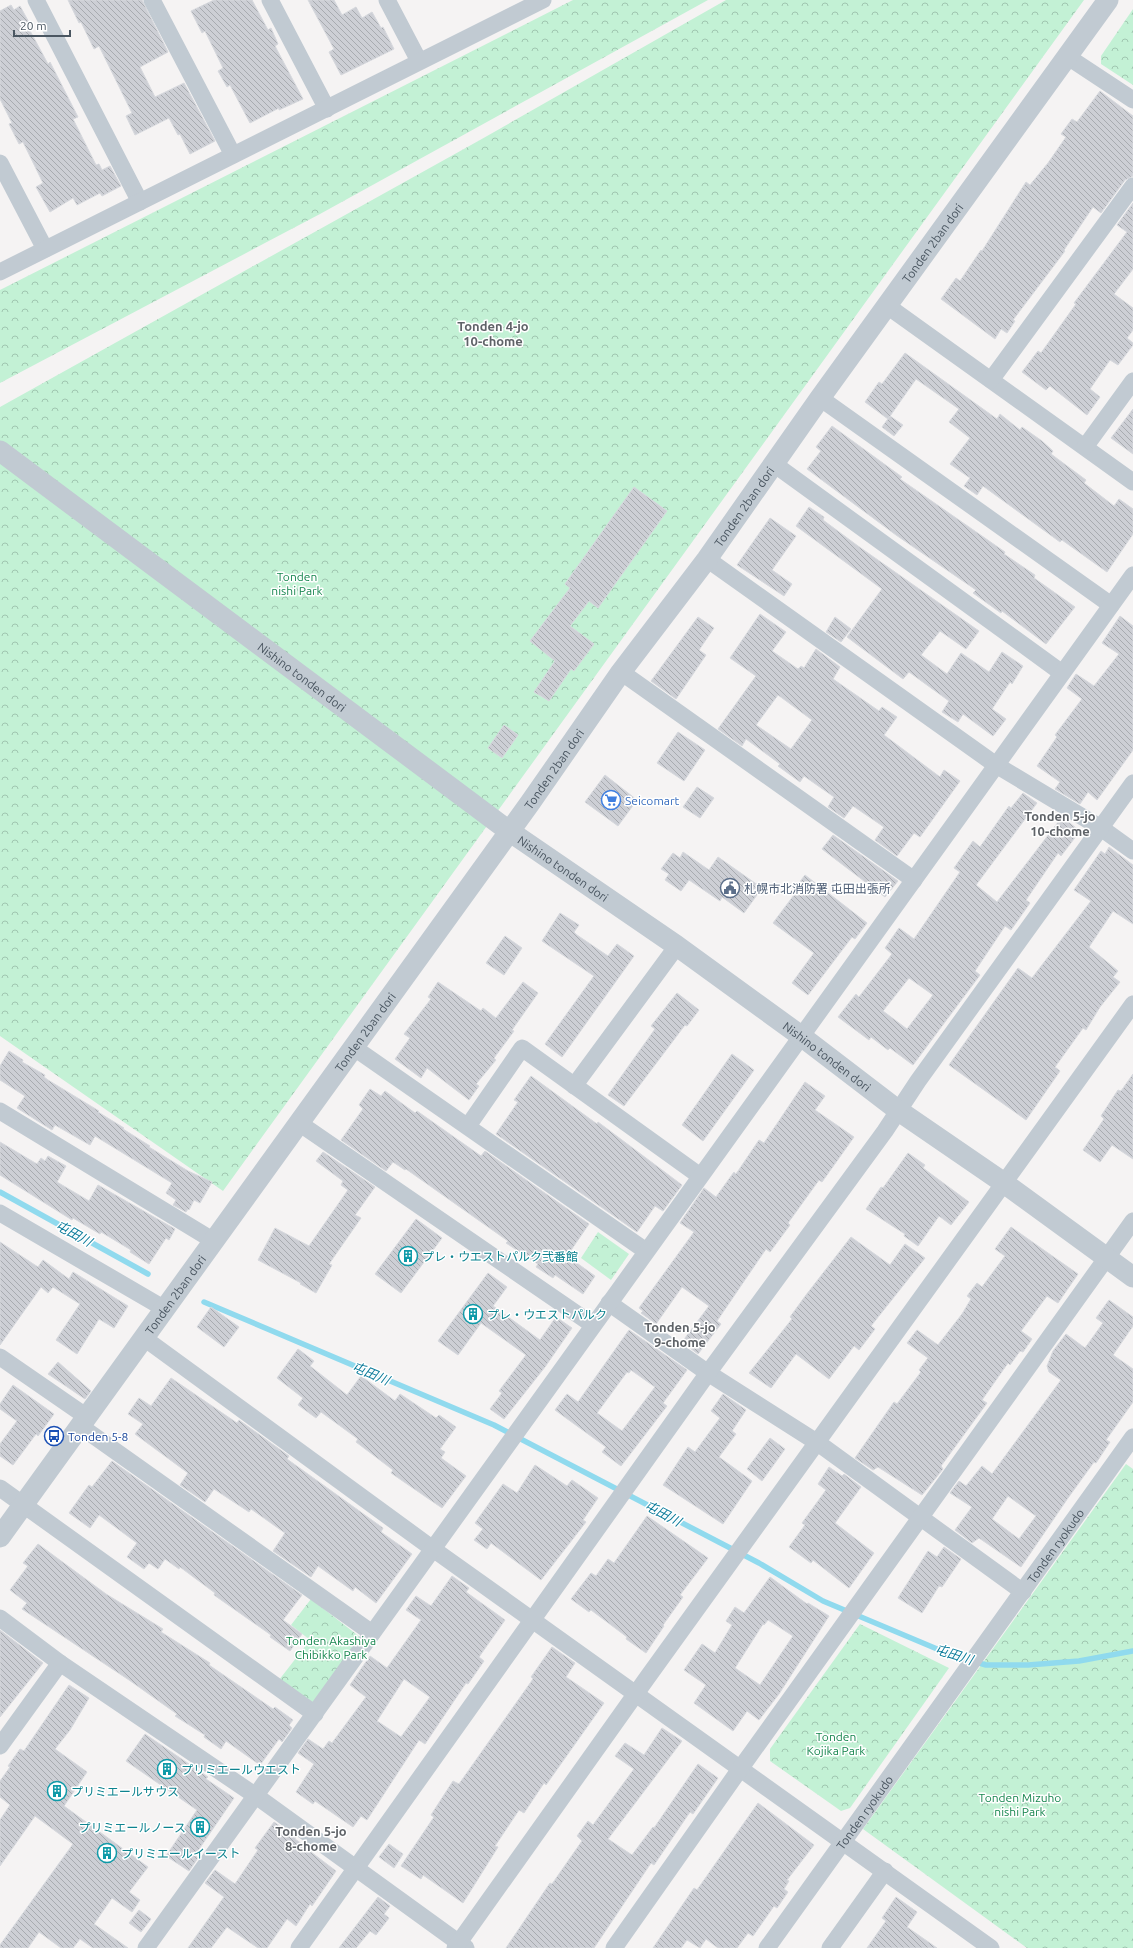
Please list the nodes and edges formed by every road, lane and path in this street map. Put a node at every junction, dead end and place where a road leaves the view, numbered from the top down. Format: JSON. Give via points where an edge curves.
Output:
{"nodes":[{"id":1,"x":36,"y":0,"type":"edge"},
{"id":2,"x":152,"y":0,"type":"edge"},
{"id":3,"x":270,"y":0,"type":"edge"},
{"id":4,"x":387,"y":0,"type":"edge"},
{"id":5,"x":543,"y":0,"type":"edge"},
{"id":6,"x":1108,"y":0,"type":"edge"},
{"id":7,"x":526,"y":4,"type":"edge"},
{"id":8,"x":1068,"y":57,"type":"junction"},
{"id":9,"x":419,"y":61,"type":"junction"},
{"id":10,"x":1133,"y":100,"type":"edge"},
{"id":11,"x":327,"y":109,"type":"junction"},
{"id":12,"x":233,"y":156,"type":"junction"},
{"id":13,"x":0,"y":163,"type":"edge"},
{"id":14,"x":1133,"y":186,"type":"edge"},
{"id":15,"x":140,"y":202,"type":"junction"},
{"id":16,"x":45,"y":249,"type":"junction"},
{"id":17,"x":0,"y":272,"type":"edge"},
{"id":18,"x":886,"y":306,"type":"junction"},
{"id":19,"x":991,"y":380,"type":"junction"},
{"id":20,"x":1133,"y":381,"type":"edge"},
{"id":21,"x":820,"y":398,"type":"junction"},
{"id":22,"x":1085,"y":447,"type":"junction"},
{"id":23,"x":0,"y":452,"type":"edge"},
{"id":24,"x":774,"y":464,"type":"junction"},
{"id":25,"x":1133,"y":482,"type":"edge"},
{"id":26,"x":707,"y":559,"type":"junction"},
{"id":27,"x":1133,"y":575,"type":"edge"},
{"id":28,"x":1111,"y":605,"type":"junction"},
{"id":29,"x":621,"y":672,"type":"junction"},
{"id":30,"x":1062,"y":673,"type":"junction"},
{"id":31,"x":996,"y":765,"type":"junction"},
{"id":32,"x":1133,"y":784,"type":"edge"},
{"id":33,"x":1101,"y":828,"type":"junction"},
{"id":34,"x":509,"y":830,"type":"junction"},
{"id":35,"x":1133,"y":851,"type":"edge"},
{"id":36,"x":914,"y":880,"type":"junction"},
{"id":37,"x":677,"y":946,"type":"junction"},
{"id":38,"x":1133,"y":1004,"type":"edge"},
{"id":39,"x":801,"y":1036,"type":"junction"},
{"id":40,"x":353,"y":1048,"type":"junction"},
{"id":41,"x":574,"y":1086,"type":"junction"},
{"id":42,"x":0,"y":1111,"type":"edge"},
{"id":43,"x":899,"y":1111,"type":"junction"},
{"id":44,"x":299,"y":1123,"type":"junction"},
{"id":45,"x":468,"y":1126,"type":"junction"},
{"id":46,"x":700,"y":1176,"type":"junction"},
{"id":47,"x":1004,"y":1183,"type":"junction"},
{"id":48,"x":0,"y":1213,"type":"edge"},
{"id":49,"x":1133,"y":1220,"type":"edge"},
{"id":50,"x":214,"y":1241,"type":"junction"},
{"id":51,"x":646,"y":1252,"type":"junction"},
{"id":52,"x":1106,"y":1258,"type":"junction"},
{"id":53,"x":1133,"y":1277,"type":"edge"},
{"id":54,"x":609,"y":1303,"type":"junction"},
{"id":55,"x":165,"y":1308,"type":"junction"},
{"id":56,"x":593,"y":1325,"type":"junction"},
{"id":57,"x":144,"y":1338,"type":"junction"},
{"id":58,"x":0,"y":1357,"type":"edge"},
{"id":59,"x":708,"y":1373,"type":"junction"},
{"id":60,"x":84,"y":1422,"type":"junction"},
{"id":61,"x":1133,"y":1437,"type":"edge"},
{"id":62,"x":818,"y":1443,"type":"junction"},
{"id":63,"x":0,"y":1488,"type":"edge"},
{"id":64,"x":23,"y":1505,"type":"junction"},
{"id":65,"x":920,"y":1518,"type":"junction"},
{"id":66,"x":0,"y":1537,"type":"edge"},
{"id":67,"x":433,"y":1549,"type":"junction"},
{"id":68,"x":1023,"y":1592,"type":"junction"},
{"id":69,"x":0,"y":1618,"type":"edge"},
{"id":70,"x":532,"y":1620,"type":"junction"},
{"id":71,"x":372,"y":1633,"type":"junction"},
{"id":72,"x":60,"y":1663,"type":"junction"},
{"id":73,"x":636,"y":1694,"type":"junction"},
{"id":74,"x":314,"y":1714,"type":"junction"},
{"id":75,"x":0,"y":1746,"type":"edge"},
{"id":76,"x":740,"y":1769,"type":"junction"},
{"id":77,"x":256,"y":1796,"type":"junction"},
{"id":78,"x":843,"y":1842,"type":"junction"},
{"id":79,"x":356,"y":1869,"type":"junction"},
{"id":80,"x":885,"y":1871,"type":"junction"},
{"id":81,"x":460,"y":1946,"type":"edge"},
{"id":82,"x":146,"y":1948,"type":"edge"},
{"id":83,"x":299,"y":1948,"type":"edge"},
{"id":84,"x":614,"y":1948,"type":"edge"},
{"id":85,"x":767,"y":1948,"type":"edge"},
{"id":86,"x":830,"y":1948,"type":"edge"},
{"id":87,"x":991,"y":1948,"type":"edge"}],
"edges":[{"from":1,"to":15,"type":"street"},
{"from":2,"to":12,"type":"street"},
{"from":3,"to":11,"type":"street"},
{"from":4,"to":9,"type":"street"},
{"from":5,"to":7,"type":"street"},
{"from":6,"to":8,"type":"street","name":"Tonden 2ban dori"},
{"from":7,"to":9,"type":"street"},
{"from":8,"to":10,"type":"street"},
{"from":8,"to":18,"type":"street","name":"Tonden 2ban dori"},
{"from":9,"to":11,"type":"street"},
{"from":11,"to":12,"type":"street"},
{"from":12,"to":15,"type":"street"},
{"from":13,"to":16,"type":"street"},
{"from":14,"to":19,"type":"street"},
{"from":15,"to":16,"type":"street"},
{"from":16,"to":17,"type":"street"},
{"from":18,"to":19,"type":"street"},
{"from":18,"to":21,"type":"street","name":"Tonden 2ban dori"},
{"from":19,"to":22,"type":"street"},
{"from":20,"to":22,"type":"street"},
{"from":21,"to":24,"type":"street","name":"Tonden 2ban dori"},
{"from":21,"to":28,"type":"street"},
{"from":22,"to":25,"type":"street"},
{"from":23,"to":34,"type":"street","name":"Nishino tonden dori"},
{"from":24,"to":26,"type":"street","name":"Tonden 2ban dori"},
{"from":24,"to":30,"type":"street"},
{"from":26,"to":29,"type":"street","name":"Tonden 2ban dori"},
{"from":26,"to":31,"type":"street"},
{"from":27,"to":28,"type":"street"},
{"from":28,"to":30,"type":"street"},
{"from":29,"to":34,"type":"street","name":"Tonden 2ban dori"},
{"from":29,"to":36,"type":"street"},
{"from":30,"to":31,"type":"street"},
{"from":31,"to":33,"type":"street"},
{"from":31,"to":36,"type":"street"},
{"from":32,"to":33,"type":"street"},
{"from":33,"to":35,"type":"street"},
{"from":33,"to":43,"type":"street"},
{"from":34,"to":37,"type":"street","name":"Nishino tonden dori"},
{"from":34,"to":40,"type":"street","name":"Tonden 2ban dori"},
{"from":36,"to":39,"type":"street"},
{"from":37,"to":39,"type":"street","name":"Nishino tonden dori"},
{"from":37,"to":41,"type":"street"},
{"from":38,"to":47,"type":"street"},
{"from":39,"to":43,"type":"street","name":"Nishino tonden dori"},
{"from":39,"to":46,"type":"street"},
{"from":40,"to":44,"type":"street","name":"Tonden 2ban dori"},
{"from":40,"to":45,"type":"street"},
{"from":41,"to":45,"type":"street","via":[[522,1048]]},
{"from":41,"to":46,"type":"street"},
{"from":42,"to":50,"type":"street"},
{"from":43,"to":47,"type":"street","name":"Nishino tonden dori"},
{"from":43,"to":59,"type":"street"},
{"from":44,"to":50,"type":"street","name":"Tonden 2ban dori"},
{"from":44,"to":56,"type":"street"},
{"from":45,"to":51,"type":"street"},
{"from":46,"to":51,"type":"street"},
{"from":47,"to":52,"type":"street","name":"Nishino tonden dori"},
{"from":47,"to":62,"type":"street"},
{"from":48,"to":55,"type":"street"},
{"from":49,"to":52,"type":"street"},
{"from":50,"to":55,"type":"street","name":"Tonden 2ban dori"},
{"from":51,"to":54,"type":"street"},
{"from":52,"to":53,"type":"street","name":"Nishino tonden dori"},
{"from":52,"to":65,"type":"street"},
{"from":54,"to":56,"type":"street"},
{"from":54,"to":59,"type":"street"},
{"from":55,"to":57,"type":"street","name":"Tonden 2ban dori"},
{"from":56,"to":67,"type":"street"},
{"from":57,"to":60,"type":"street","name":"Tonden 2ban dori"},
{"from":57,"to":67,"type":"street"},
{"from":58,"to":60,"type":"street"},
{"from":59,"to":62,"type":"street"},
{"from":59,"to":70,"type":"street"},
{"from":60,"to":64,"type":"street","name":"Tonden 2ban dori"},
{"from":60,"to":71,"type":"street"},
{"from":61,"to":68,"type":"street","name":"Tonden ryokudo"},
{"from":62,"to":65,"type":"street"},
{"from":62,"to":73,"type":"street"},
{"from":63,"to":64,"type":"street"},
{"from":64,"to":66,"type":"street","name":"Tonden 2ban dori"},
{"from":64,"to":74,"type":"street"},
{"from":65,"to":68,"type":"street"},
{"from":65,"to":76,"type":"street"},
{"from":67,"to":70,"type":"street"},
{"from":67,"to":71,"type":"street"},
{"from":68,"to":78,"type":"street","name":"Tonden ryokudo"},
{"from":69,"to":72,"type":"street"},
{"from":70,"to":73,"type":"street"},
{"from":70,"to":79,"type":"street"},
{"from":71,"to":74,"type":"street"},
{"from":72,"to":75,"type":"street"},
{"from":72,"to":77,"type":"street"},
{"from":73,"to":76,"type":"street"},
{"from":73,"to":81,"type":"street"},
{"from":74,"to":77,"type":"street"},
{"from":76,"to":78,"type":"street"},
{"from":76,"to":84,"type":"street"},
{"from":77,"to":79,"type":"street"},
{"from":77,"to":82,"type":"street"},
{"from":78,"to":80,"type":"street"},
{"from":78,"to":85,"type":"street","name":"Tonden ryokudo"},
{"from":79,"to":81,"type":"street"},
{"from":79,"to":83,"type":"street"},
{"from":80,"to":86,"type":"street"},
{"from":80,"to":87,"type":"street"}]}
